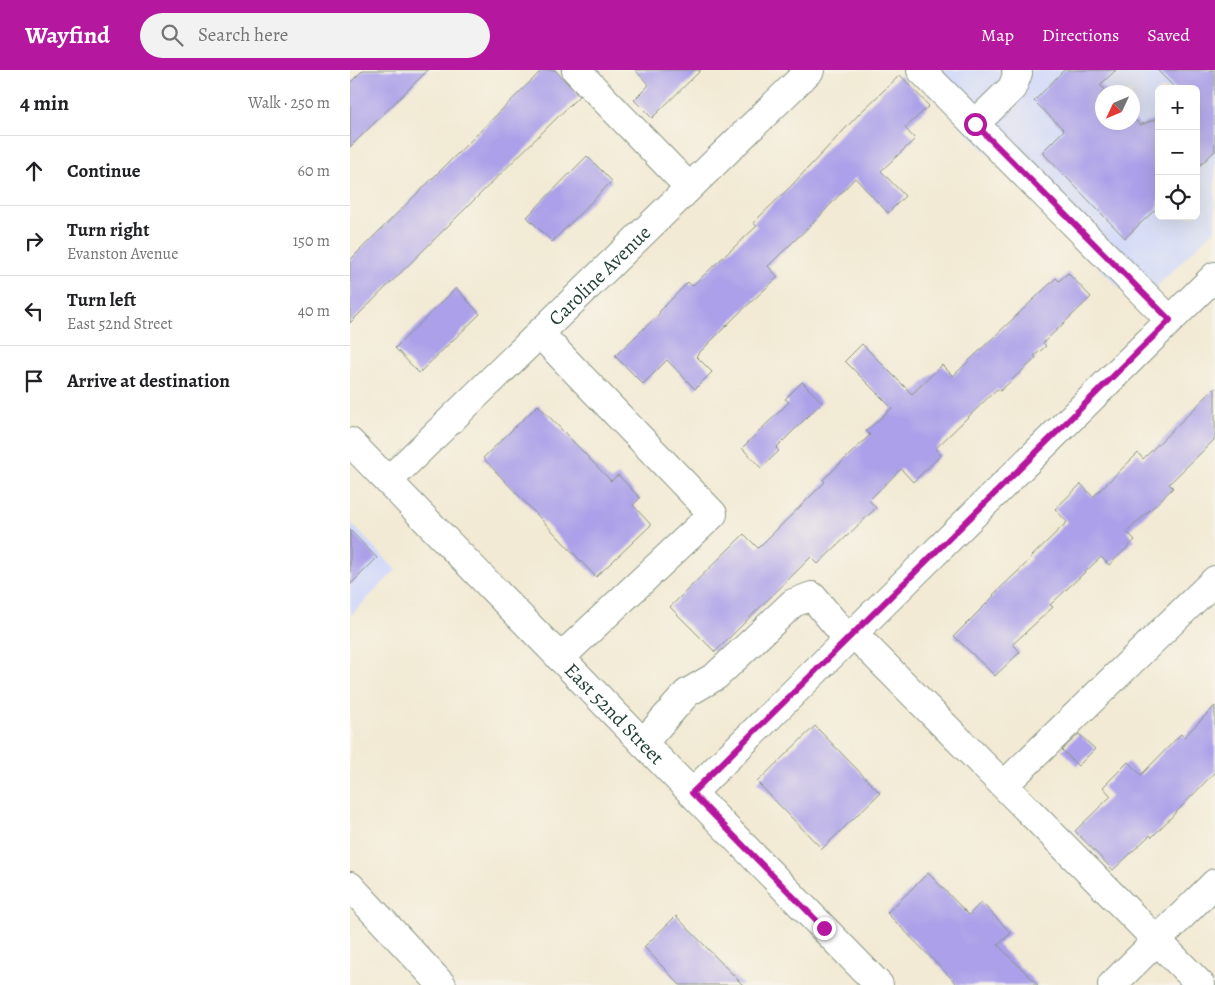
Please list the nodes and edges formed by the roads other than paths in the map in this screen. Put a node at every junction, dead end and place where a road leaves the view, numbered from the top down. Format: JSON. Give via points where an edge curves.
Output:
{"nodes":[{"id":1,"x":576,"y":70,"type":"edge"},
{"id":2,"x":810,"y":70,"type":"edge"},
{"id":3,"x":921,"y":70,"type":"edge"},
{"id":4,"x":1016,"y":70,"type":"edge"},
{"id":5,"x":975,"y":124,"type":"junction"},
{"id":6,"x":689,"y":187,"type":"junction"},
{"id":7,"x":1215,"y":276,"type":"edge"},
{"id":8,"x":1170,"y":320,"type":"junction"},
{"id":9,"x":539,"y":333,"type":"junction"},
{"id":10,"x":350,"y":442,"type":"edge"},
{"id":11,"x":388,"y":481,"type":"junction"},
{"id":12,"x":1215,"y":580,"type":"edge"},
{"id":13,"x":850,"y":636,"type":"junction"},
{"id":14,"x":560,"y":658,"type":"junction"},
{"id":15,"x":643,"y":743,"type":"junction"},
{"id":16,"x":1004,"y":785,"type":"junction"},
{"id":17,"x":692,"y":793,"type":"junction"},
{"id":18,"x":1215,"y":883,"type":"edge"},
{"id":19,"x":350,"y":886,"type":"edge"},
{"id":20,"x":1158,"y":940,"type":"junction"},
{"id":21,"x":442,"y":985,"type":"edge"},
{"id":22,"x":879,"y":985,"type":"edge"},
{"id":23,"x":1112,"y":985,"type":"edge"},
{"id":24,"x":1201,"y":985,"type":"edge"}],
"edges":[{"from":1,"to":6,"type":"street"},
{"from":2,"to":6,"type":"street","name":"Caroline Avenue"},
{"from":3,"to":5,"type":"street"},
{"from":4,"to":5,"type":"street","via":[[1018,73],[1012,88]]},
{"from":5,"to":8,"type":"street"},
{"from":6,"to":9,"type":"street","name":"Caroline Avenue"},
{"from":7,"to":8,"type":"street"},
{"from":8,"to":13,"type":"street"},
{"from":9,"to":11,"type":"street","name":"Caroline Avenue"},
{"from":9,"to":14,"type":"street","via":[[714,514]]},
{"from":10,"to":11,"type":"street","name":"East 52nd Street"},
{"from":11,"to":14,"type":"street","name":"East 52nd Street"},
{"from":12,"to":16,"type":"street"},
{"from":13,"to":15,"type":"street","via":[[812,596],[793,603],[716,676],[688,693]]},
{"from":13,"to":16,"type":"street"},
{"from":13,"to":17,"type":"street"},
{"from":14,"to":15,"type":"street","name":"East 52nd Street"},
{"from":15,"to":17,"type":"street","name":"East 52nd Street"},
{"from":16,"to":20,"type":"street"},
{"from":17,"to":22,"type":"street","name":"East 52nd Street"},
{"from":18,"to":20,"type":"street"},
{"from":19,"to":21,"type":"street"},
{"from":20,"to":23,"type":"street"},
{"from":20,"to":24,"type":"street"}]}
